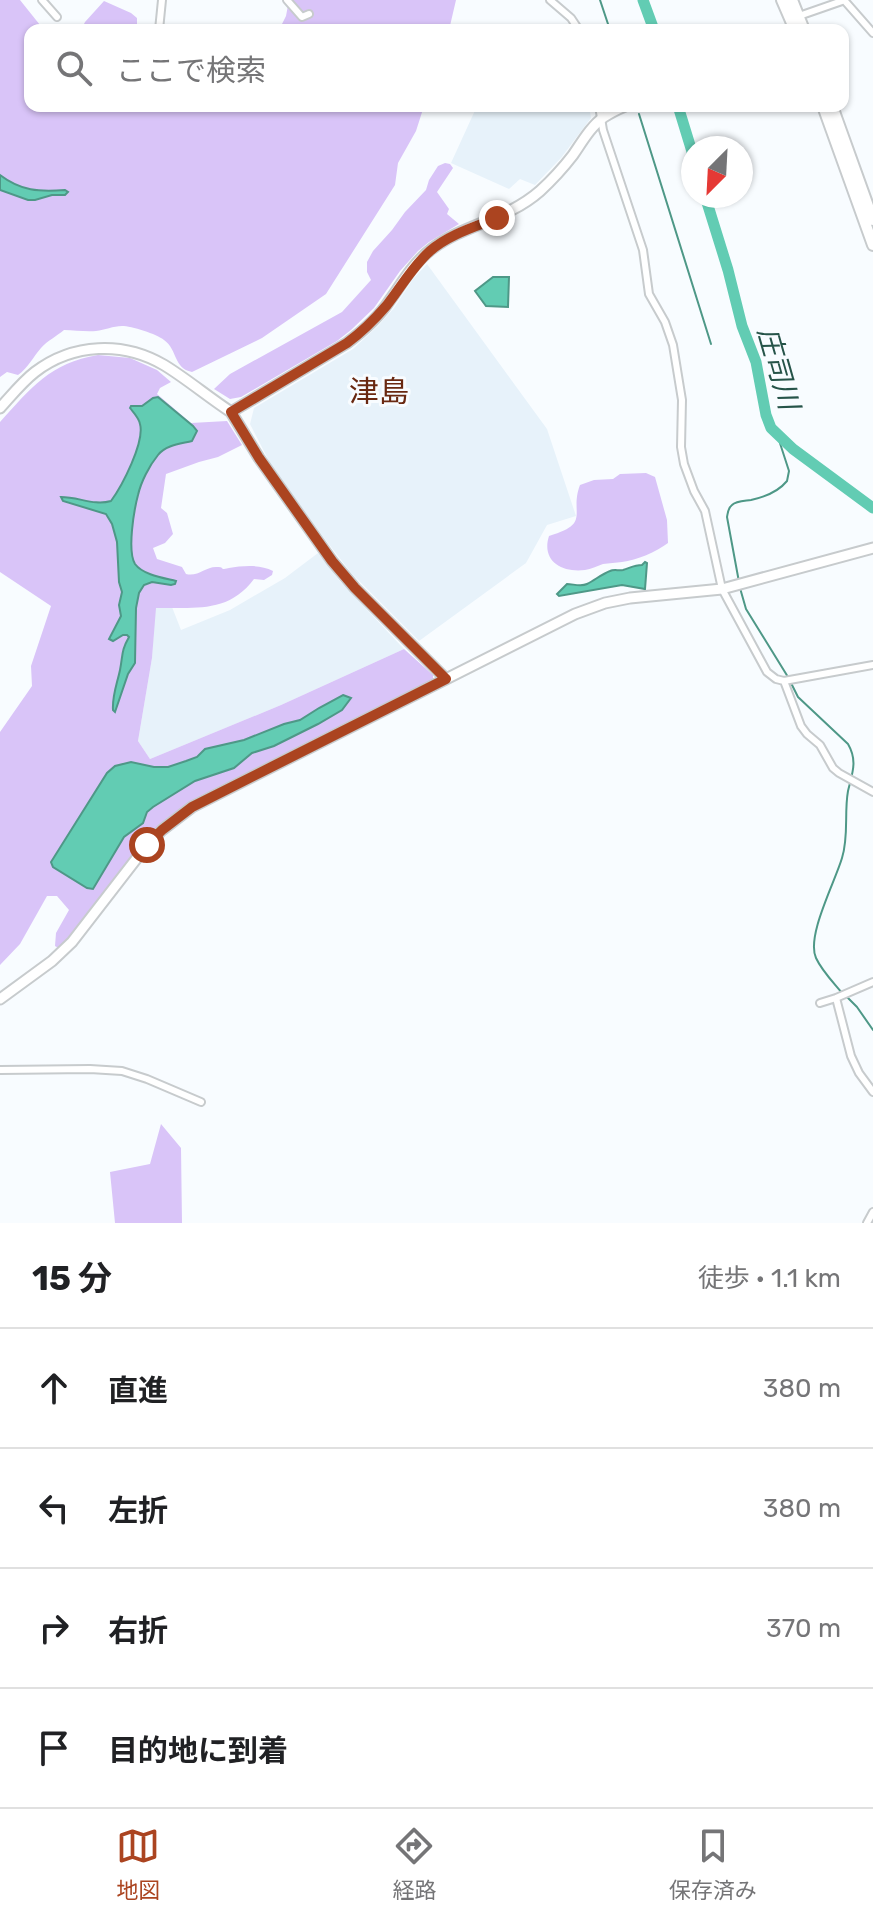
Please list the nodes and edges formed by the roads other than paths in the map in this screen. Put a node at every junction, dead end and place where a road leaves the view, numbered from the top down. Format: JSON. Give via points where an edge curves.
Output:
{"nodes":[{"id":1,"x":42,"y":0,"type":"edge"},
{"id":2,"x":54,"y":0,"type":"edge"},
{"id":3,"x":162,"y":0,"type":"edge"},
{"id":4,"x":287,"y":0,"type":"edge"},
{"id":5,"x":550,"y":0,"type":"edge"},
{"id":6,"x":782,"y":0,"type":"edge"},
{"id":7,"x":792,"y":0,"type":"edge"},
{"id":8,"x":844,"y":0,"type":"edge"},
{"id":9,"x":852,"y":0,"type":"edge"},
{"id":10,"x":49,"y":8,"type":"junction"},
{"id":11,"x":855,"y":11,"type":"junction"},
{"id":12,"x":309,"y":14,"type":"dead end"},
{"id":13,"x":799,"y":16,"type":"junction"},
{"id":14,"x":57,"y":17,"type":"dead end"},
{"id":15,"x":160,"y":24,"type":"edge"},
{"id":16,"x":575,"y":24,"type":"edge"},
{"id":17,"x":792,"y":24,"type":"edge"},
{"id":18,"x":802,"y":24,"type":"edge"},
{"id":19,"x":873,"y":33,"type":"edge"},
{"id":20,"x":600,"y":112,"type":"edge"},
{"id":21,"x":614,"y":112,"type":"edge"},
{"id":22,"x":825,"y":112,"type":"edge"},
{"id":23,"x":834,"y":112,"type":"edge"},
{"id":24,"x":602,"y":118,"type":"junction"},
{"id":25,"x":873,"y":220,"type":"edge"},
{"id":26,"x":873,"y":245,"type":"edge"},
{"id":27,"x":0,"y":408,"type":"edge"},
{"id":28,"x":228,"y":411,"type":"junction"},
{"id":29,"x":873,"y":548,"type":"edge"},
{"id":30,"x":722,"y":589,"type":"junction"},
{"id":31,"x":873,"y":665,"type":"edge"},
{"id":32,"x":446,"y":679,"type":"junction"},
{"id":33,"x":784,"y":681,"type":"junction"},
{"id":34,"x":873,"y":792,"type":"edge"},
{"id":35,"x":873,"y":982,"type":"edge"},
{"id":36,"x":836,"y":998,"type":"junction"},
{"id":37,"x":0,"y":999,"type":"edge"},
{"id":38,"x":820,"y":1003,"type":"dead end"},
{"id":39,"x":0,"y":1070,"type":"edge"},
{"id":40,"x":873,"y":1092,"type":"edge"},
{"id":41,"x":201,"y":1102,"type":"dead end"},
{"id":42,"x":873,"y":1212,"type":"edge"},
{"id":43,"x":867,"y":1223,"type":"edge"}],
"edges":[{"from":1,"to":10,"type":"street"},
{"from":2,"to":10,"type":"street"},
{"from":3,"to":15,"type":"street"},
{"from":4,"to":12,"type":"street","via":[[302,17]]},
{"from":5,"to":16,"type":"street"},
{"from":6,"to":17,"type":"main road"},
{"from":7,"to":13,"type":"main road"},
{"from":8,"to":11,"type":"street"},
{"from":8,"to":13,"type":"street"},
{"from":9,"to":11,"type":"street"},
{"from":10,"to":14,"type":"street"},
{"from":11,"to":19,"type":"street"},
{"from":13,"to":18,"type":"main road"},
{"from":20,"to":24,"type":"street"},
{"from":21,"to":24,"type":"street"},
{"from":22,"to":26,"type":"main road"},
{"from":23,"to":25,"type":"main road"},
{"from":24,"to":28,"type":"street","via":[[537,193],[432,249],[362,332]]},
{"from":24,"to":30,"type":"street","via":[[643,250],[649,294],[673,345],[684,464],[705,511]]},
{"from":27,"to":28,"type":"street","via":[[55,359],[93,348],[118,348],[164,365]]},
{"from":28,"to":32,"type":"street","via":[[332,561]]},
{"from":29,"to":30,"type":"street"},
{"from":30,"to":32,"type":"street","via":[[605,603]]},
{"from":30,"to":33,"type":"street","via":[[767,672]]},
{"from":31,"to":33,"type":"street"},
{"from":32,"to":37,"type":"street","via":[[192,807],[147,845],[72,942]]},
{"from":33,"to":34,"type":"street","via":[[801,726],[833,768]]},
{"from":35,"to":36,"type":"street"},
{"from":36,"to":38,"type":"street"},
{"from":36,"to":40,"type":"street","via":[[851,1056]]},
{"from":39,"to":41,"type":"street","via":[[122,1071]]},
{"from":42,"to":43,"type":"street"}]}
